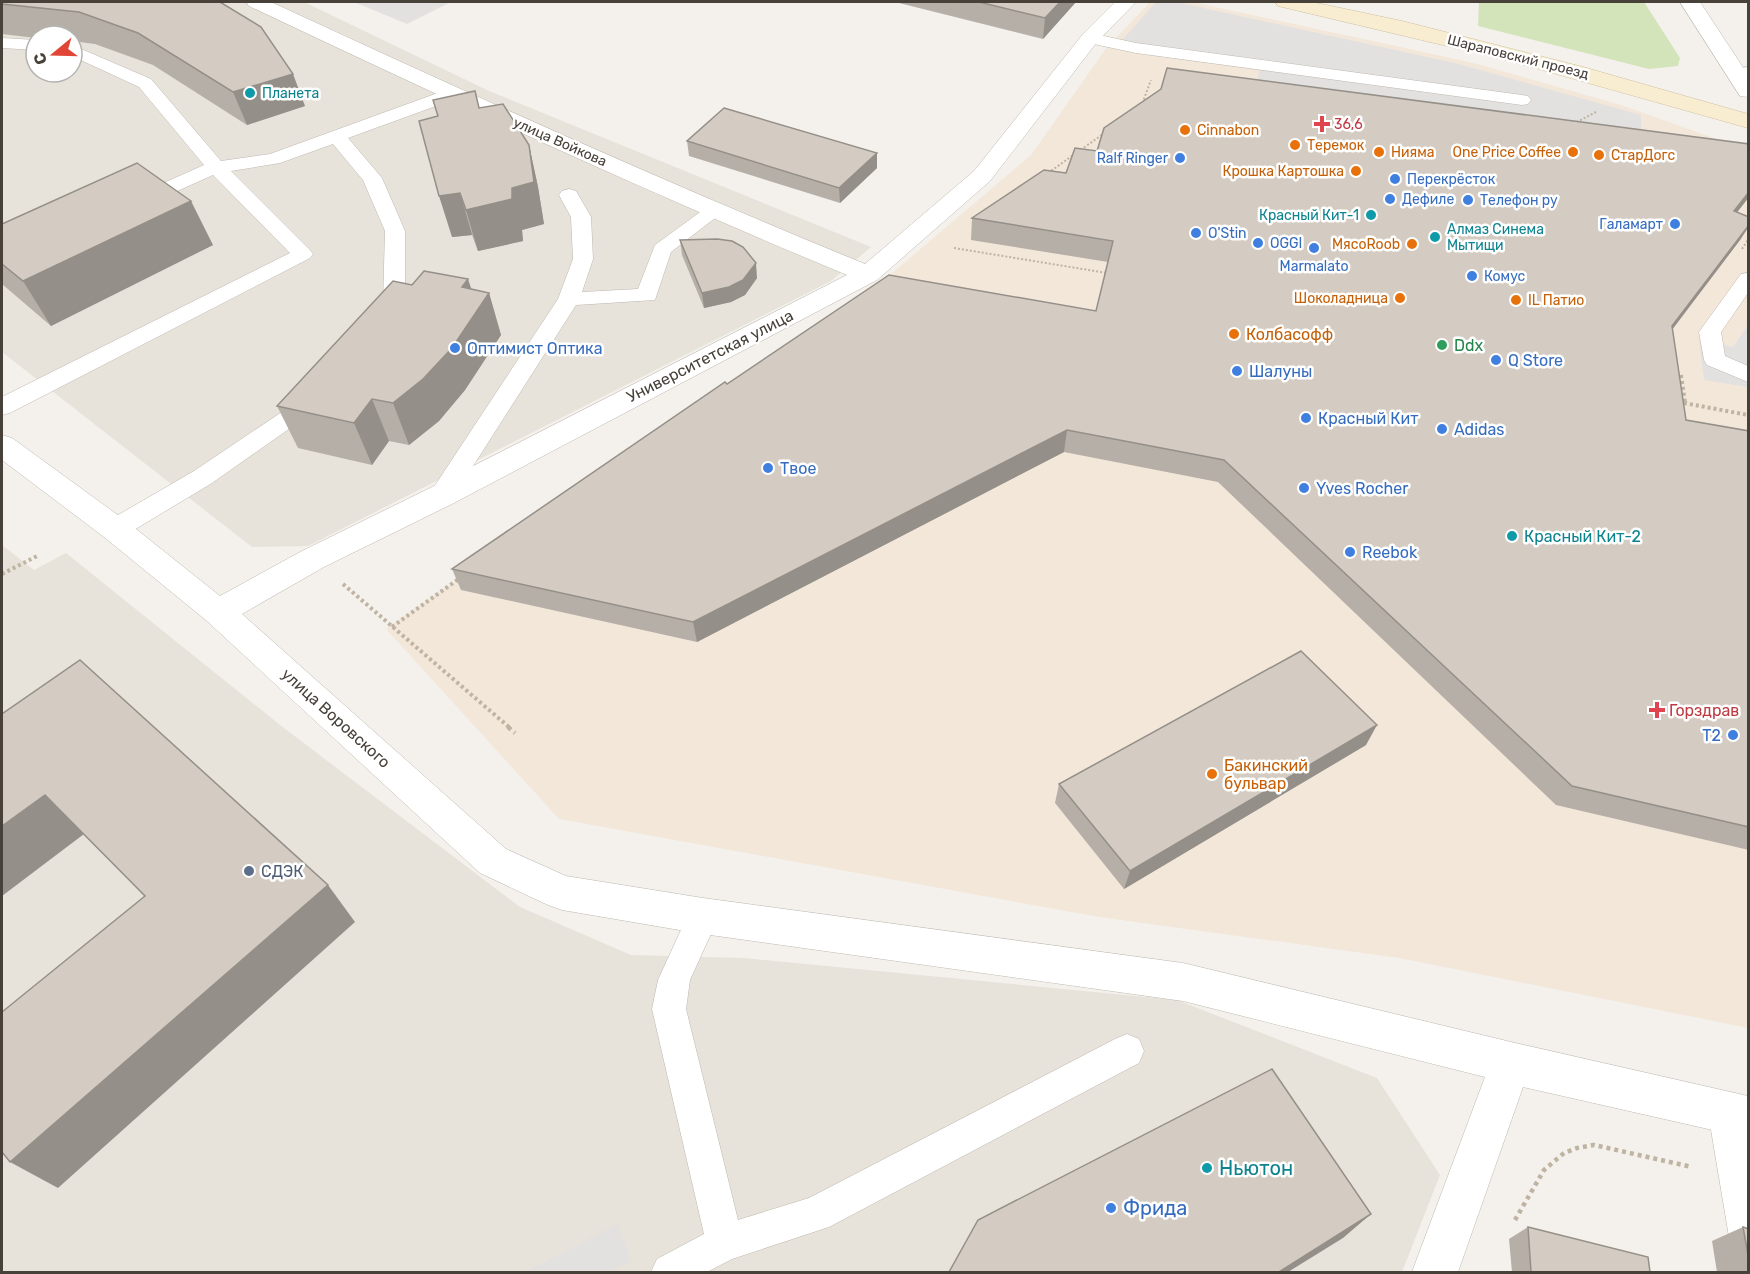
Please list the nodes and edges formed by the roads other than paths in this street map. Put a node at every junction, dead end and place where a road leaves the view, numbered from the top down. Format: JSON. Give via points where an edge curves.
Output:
{"nodes":[{"id":1,"x":256,"y":2,"type":"edge"},
{"id":2,"x":1126,"y":2,"type":"edge"},
{"id":3,"x":1285,"y":2,"type":"edge"},
{"id":4,"x":1690,"y":2,"type":"edge"},
{"id":5,"x":1090,"y":39,"type":"junction"},
{"id":6,"x":2,"y":43,"type":"edge"},
{"id":7,"x":24,"y":44,"type":"edge"},
{"id":8,"x":84,"y":56,"type":"edge"},
{"id":9,"x":1749,"y":72,"type":"edge"},
{"id":10,"x":1749,"y":78,"type":"edge"},
{"id":11,"x":1749,"y":91,"type":"edge"},
{"id":12,"x":452,"y":94,"type":"junction"},
{"id":13,"x":1522,"y":100,"type":"dead end"},
{"id":14,"x":1749,"y":121,"type":"edge"},
{"id":15,"x":335,"y":135,"type":"junction"},
{"id":16,"x":216,"y":167,"type":"junction"},
{"id":17,"x":569,"y":195,"type":"dead end"},
{"id":18,"x":120,"y":210,"type":"edge"},
{"id":19,"x":714,"y":211,"type":"junction"},
{"id":20,"x":868,"y":274,"type":"junction"},
{"id":21,"x":1749,"y":279,"type":"edge"},
{"id":22,"x":569,"y":299,"type":"junction"},
{"id":23,"x":375,"y":332,"type":"edge"},
{"id":24,"x":1749,"y":375,"type":"edge"},
{"id":25,"x":337,"y":385,"type":"edge"},
{"id":26,"x":2,"y":407,"type":"edge"},
{"id":27,"x":2,"y":445,"type":"edge"},
{"id":28,"x":441,"y":496,"type":"junction"},
{"id":29,"x":115,"y":529,"type":"junction"},
{"id":30,"x":218,"y":612,"type":"junction"},
{"id":31,"x":703,"y":916,"type":"junction"},
{"id":32,"x":1127,"y":1052,"type":"dead end"},
{"id":33,"x":1511,"y":1064,"type":"junction"},
{"id":34,"x":1737,"y":1114,"type":"edge"},
{"id":35,"x":1749,"y":1237,"type":"edge"},
{"id":36,"x":725,"y":1243,"type":"junction"},
{"id":37,"x":670,"y":1272,"type":"edge"},
{"id":38,"x":1435,"y":1272,"type":"edge"}],
"edges":[{"from":1,"to":12,"type":"street","name":"улица Войкова"},
{"from":2,"to":5,"type":"street","name":"Университетская улица"},
{"from":3,"to":14,"type":"main road","name":"Шараповский проезд","via":[[1526,58]]},
{"from":4,"to":11,"type":"street"},
{"from":5,"to":13,"type":"lane"},
{"from":5,"to":20,"type":"street","name":"Университетская улица","via":[[982,176]]},
{"from":6,"to":7,"type":"lane"},
{"from":8,"to":16,"type":"lane","via":[[145,84]]},
{"from":9,"to":10,"type":"lane"},
{"from":12,"to":15,"type":"lane"},
{"from":12,"to":19,"type":"street","name":"улица Войкова"},
{"from":15,"to":16,"type":"lane","via":[[273,159]]},
{"from":15,"to":23,"type":"lane","via":[[372,178],[394,231],[394,305]]},
{"from":16,"to":18,"type":"lane"},
{"from":16,"to":26,"type":"lane","via":[[303,254]]},
{"from":17,"to":22,"type":"lane","via":[[581,217],[583,259]]},
{"from":19,"to":20,"type":"street","name":"улица Войкова"},
{"from":19,"to":22,"type":"lane","via":[[662,249],[647,295]]},
{"from":20,"to":28,"type":"street","name":"Университетская улица"},
{"from":21,"to":24,"type":"lane","via":[[1710,332],[1715,360]]},
{"from":22,"to":28,"type":"lane"},
{"from":25,"to":29,"type":"lane","via":[[203,477]]},
{"from":27,"to":29,"type":"street","name":"улица Воровского"},
{"from":28,"to":30,"type":"street","name":"Университетская улица","via":[[313,559]]},
{"from":29,"to":30,"type":"street","name":"улица Воровского"},
{"from":30,"to":31,"type":"street","name":"улица Воровского","via":[[493,861],[562,893]]},
{"from":31,"to":33,"type":"street","name":"улица Воровского","via":[[1183,982]]},
{"from":31,"to":36,"type":"lane","via":[[674,980],[669,1009]]},
{"from":32,"to":36,"type":"lane","via":[[816,1214]]},
{"from":33,"to":34,"type":"street","name":"улица Воровского"},
{"from":33,"to":38,"type":"street"},
{"from":34,"to":35,"type":"lane","via":[[1737,1178]]},
{"from":36,"to":37,"type":"lane"}]}
